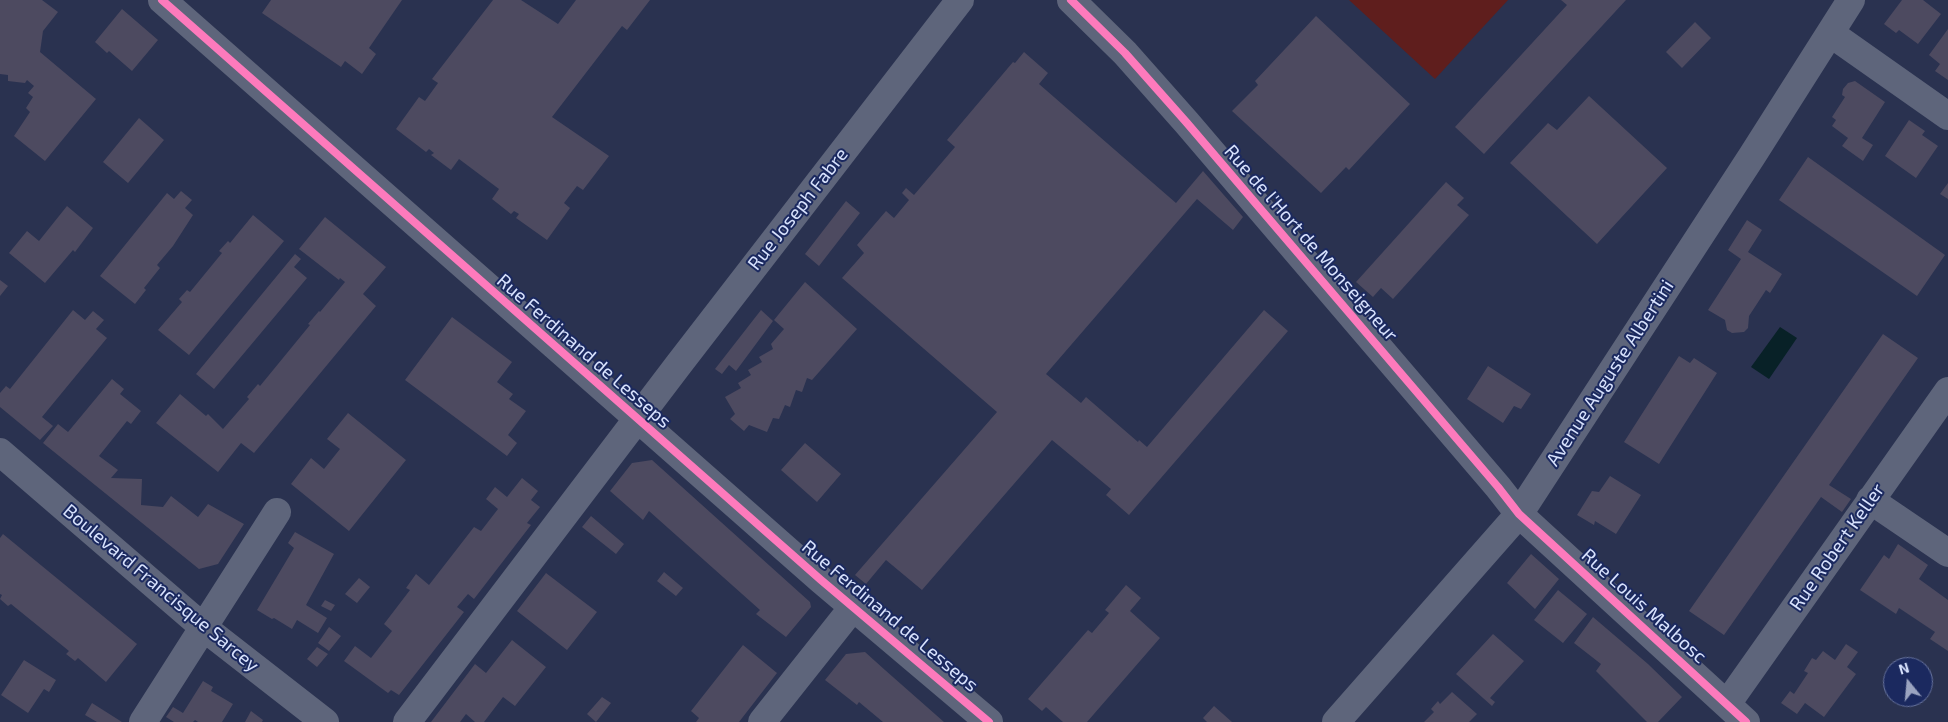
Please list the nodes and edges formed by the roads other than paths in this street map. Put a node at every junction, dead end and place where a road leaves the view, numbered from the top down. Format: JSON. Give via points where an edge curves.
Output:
{"nodes":[{"id":1,"x":162,"y":0,"type":"edge"},
{"id":2,"x":960,"y":0,"type":"edge"},
{"id":3,"x":1071,"y":0,"type":"edge"},
{"id":4,"x":1851,"y":0,"type":"edge"},
{"id":5,"x":1830,"y":33,"type":"junction"},
{"id":6,"x":1948,"y":116,"type":"edge"},
{"id":7,"x":1948,"y":391,"type":"edge"},
{"id":8,"x":638,"y":419,"type":"junction"},
{"id":9,"x":0,"y":452,"type":"edge"},
{"id":10,"x":1870,"y":500,"type":"junction"},
{"id":11,"x":277,"y":512,"type":"dead end"},
{"id":12,"x":1519,"y":514,"type":"junction"},
{"id":13,"x":1948,"y":553,"type":"edge"},
{"id":14,"x":854,"y":606,"type":"junction"},
{"id":15,"x":204,"y":627,"type":"junction"},
{"id":16,"x":1736,"y":713,"type":"edge"},
{"id":17,"x":143,"y":722,"type":"edge"},
{"id":18,"x":325,"y":722,"type":"edge"},
{"id":19,"x":407,"y":722,"type":"edge"},
{"id":20,"x":762,"y":722,"type":"edge"},
{"id":21,"x":989,"y":722,"type":"edge"},
{"id":22,"x":1336,"y":722,"type":"edge"}],
"edges":[{"from":1,"to":8,"type":"street","name":"Rue Ferdinand de Lesseps"},
{"from":2,"to":8,"type":"street","name":"Rue Joseph Fabre"},
{"from":3,"to":12,"type":"street","name":"Rue de l'Hort de Monseigneur","via":[[1187,123]]},
{"from":4,"to":5,"type":"street","name":"Avenue Auguste Albertini"},
{"from":5,"to":6,"type":"street"},
{"from":5,"to":12,"type":"street","name":"Avenue Auguste Albertini"},
{"from":7,"to":10,"type":"street","name":"Rue Robert Keller"},
{"from":8,"to":14,"type":"street","name":"Rue Ferdinand de Lesseps"},
{"from":8,"to":19,"type":"street","name":"Rue Joseph Fabre"},
{"from":9,"to":15,"type":"street","name":"Boulevard Francisque Sarcey"},
{"from":10,"to":13,"type":"street"},
{"from":10,"to":16,"type":"street","name":"Rue Robert Keller"},
{"from":11,"to":15,"type":"street"},
{"from":12,"to":16,"type":"street","name":"Rue Louis Malbosc"},
{"from":12,"to":22,"type":"street","name":"Avenue Auguste Albertini"},
{"from":14,"to":20,"type":"street"},
{"from":14,"to":21,"type":"street","name":"Rue Ferdinand de Lesseps"},
{"from":15,"to":17,"type":"street"},
{"from":15,"to":18,"type":"street","name":"Boulevard Francisque Sarcey"}]}
